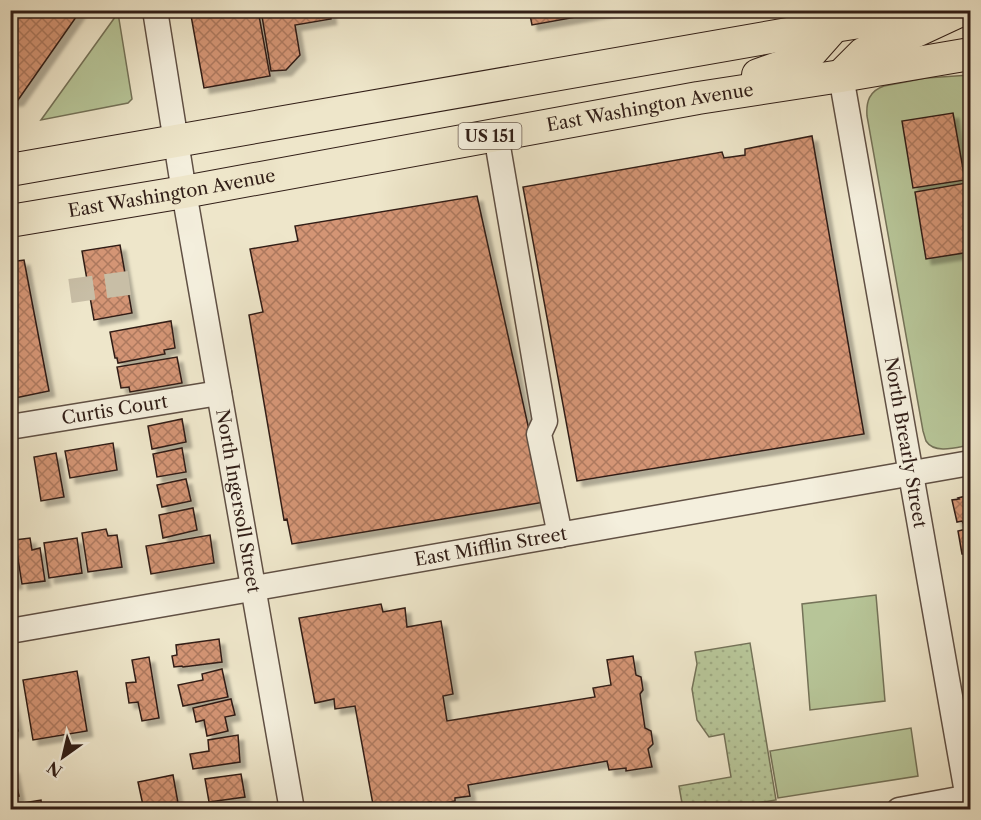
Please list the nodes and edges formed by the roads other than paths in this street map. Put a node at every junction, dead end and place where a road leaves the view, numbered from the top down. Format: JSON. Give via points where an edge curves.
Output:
{"nodes":[{"id":1,"x":155,"y":10,"type":"edge"},
{"id":2,"x":936,"y":10,"type":"edge"},
{"id":3,"x":961,"y":10,"type":"edge"},
{"id":4,"x":832,"y":18,"type":"edge"},
{"id":5,"x":970,"y":54,"type":"edge"},
{"id":6,"x":841,"y":76,"type":"junction"},
{"id":7,"x":698,"y":98,"type":"junction"},
{"id":8,"x":496,"y":135,"type":"junction"},
{"id":9,"x":176,"y":142,"type":"junction"},
{"id":10,"x":10,"y":170,"type":"edge"},
{"id":11,"x":184,"y":192,"type":"junction"},
{"id":12,"x":10,"y":221,"type":"edge"},
{"id":13,"x":219,"y":393,"type":"junction"},
{"id":14,"x":10,"y":427,"type":"edge"},
{"id":15,"x":970,"y":463,"type":"edge"},
{"id":16,"x":911,"y":474,"type":"junction"},
{"id":17,"x":560,"y":535,"type":"junction"},
{"id":18,"x":253,"y":589,"type":"junction"},
{"id":19,"x":10,"y":631,"type":"edge"},
{"id":20,"x":969,"y":801,"type":"edge"},
{"id":21,"x":292,"y":810,"type":"edge"},
{"id":22,"x":899,"y":810,"type":"edge"}],
"edges":[{"from":1,"to":9,"type":"street","name":"North Ingersoll Street"},
{"from":2,"to":4,"type":"main road"},
{"from":3,"to":6,"type":"main road","via":[[863,54]]},
{"from":4,"to":7,"type":"main road","via":[[810,52],[795,62]]},
{"from":4,"to":9,"type":"main road"},
{"from":5,"to":6,"type":"main road","name":"East Washington Avenue","number":"US 151"},
{"from":6,"to":7,"type":"main road","name":"East Washington Avenue","number":"US 151"},
{"from":6,"to":16,"type":"street","name":"North Brearly Street"},
{"from":7,"to":8,"type":"main road","name":"East Washington Avenue","number":"US 151"},
{"from":8,"to":11,"type":"main road","name":"East Washington Avenue","number":"US 151"},
{"from":8,"to":17,"type":"street","via":[[545,421],[539,434]]},
{"from":9,"to":10,"type":"main road"},
{"from":9,"to":11,"type":"street","name":"North Ingersoll Street"},
{"from":11,"to":12,"type":"main road","name":"East Washington Avenue","number":"US 151"},
{"from":11,"to":13,"type":"street","name":"North Ingersoll Street"},
{"from":13,"to":14,"type":"street","name":"Curtis Court"},
{"from":13,"to":18,"type":"street","name":"North Ingersoll Street"},
{"from":15,"to":16,"type":"street","name":"East Mifflin Street"},
{"from":16,"to":17,"type":"street","name":"East Mifflin Street"},
{"from":16,"to":20,"type":"street","name":"North Brearly Street"},
{"from":17,"to":18,"type":"street","name":"East Mifflin Street"},
{"from":18,"to":19,"type":"street","name":"East Mifflin Street"},
{"from":18,"to":21,"type":"street","name":"North Ingersoll Street"},
{"from":20,"to":22,"type":"street"}]}
